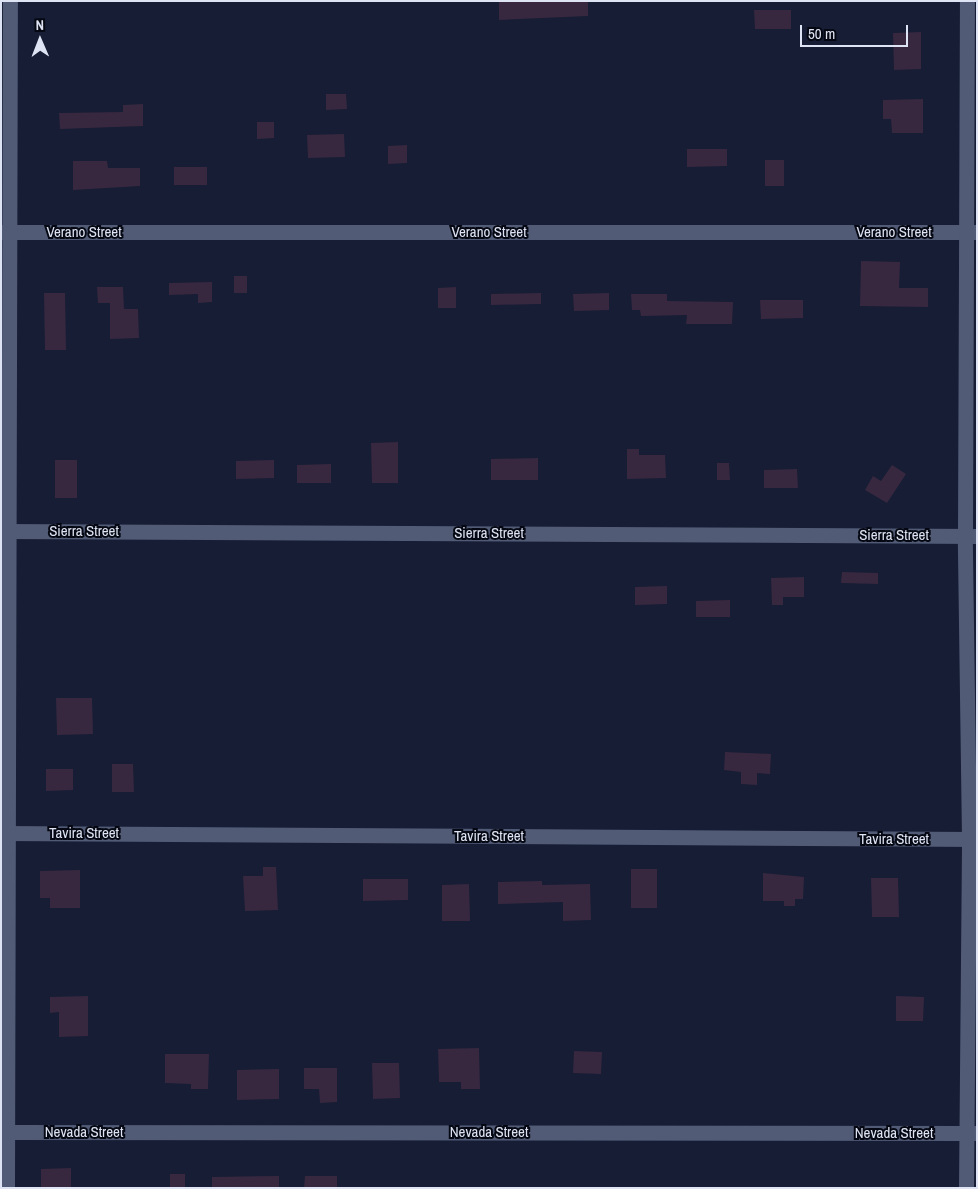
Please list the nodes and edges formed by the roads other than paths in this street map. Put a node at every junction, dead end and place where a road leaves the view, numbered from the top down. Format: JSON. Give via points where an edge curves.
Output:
{"nodes":[{"id":1,"x":10,"y":1,"type":"edge"},
{"id":2,"x":968,"y":1,"type":"edge"},
{"id":3,"x":5,"y":232,"type":"edge"},
{"id":4,"x":972,"y":232,"type":"edge"},
{"id":5,"x":4,"y":531,"type":"edge"},
{"id":6,"x":971,"y":536,"type":"edge"},
{"id":7,"x":3,"y":833,"type":"edge"},
{"id":8,"x":973,"y":839,"type":"edge"},
{"id":9,"x":4,"y":1132,"type":"edge"},
{"id":10,"x":972,"y":1133,"type":"edge"},
{"id":11,"x":7,"y":1188,"type":"edge"},
{"id":12,"x":966,"y":1188,"type":"edge"}],
"edges":[{"from":1,"to":3,"type":"street"},
{"from":2,"to":4,"type":"street"},
{"from":3,"to":4,"type":"street","name":"Verano Street"},
{"from":3,"to":5,"type":"street"},
{"from":4,"to":6,"type":"street"},
{"from":5,"to":6,"type":"street","name":"Sierra Street"},
{"from":5,"to":7,"type":"street"},
{"from":6,"to":8,"type":"street"},
{"from":7,"to":8,"type":"street","name":"Tavira Street"},
{"from":7,"to":9,"type":"street"},
{"from":8,"to":10,"type":"street"},
{"from":9,"to":10,"type":"street","name":"Nevada Street"},
{"from":9,"to":11,"type":"street"},
{"from":10,"to":12,"type":"street"}]}
